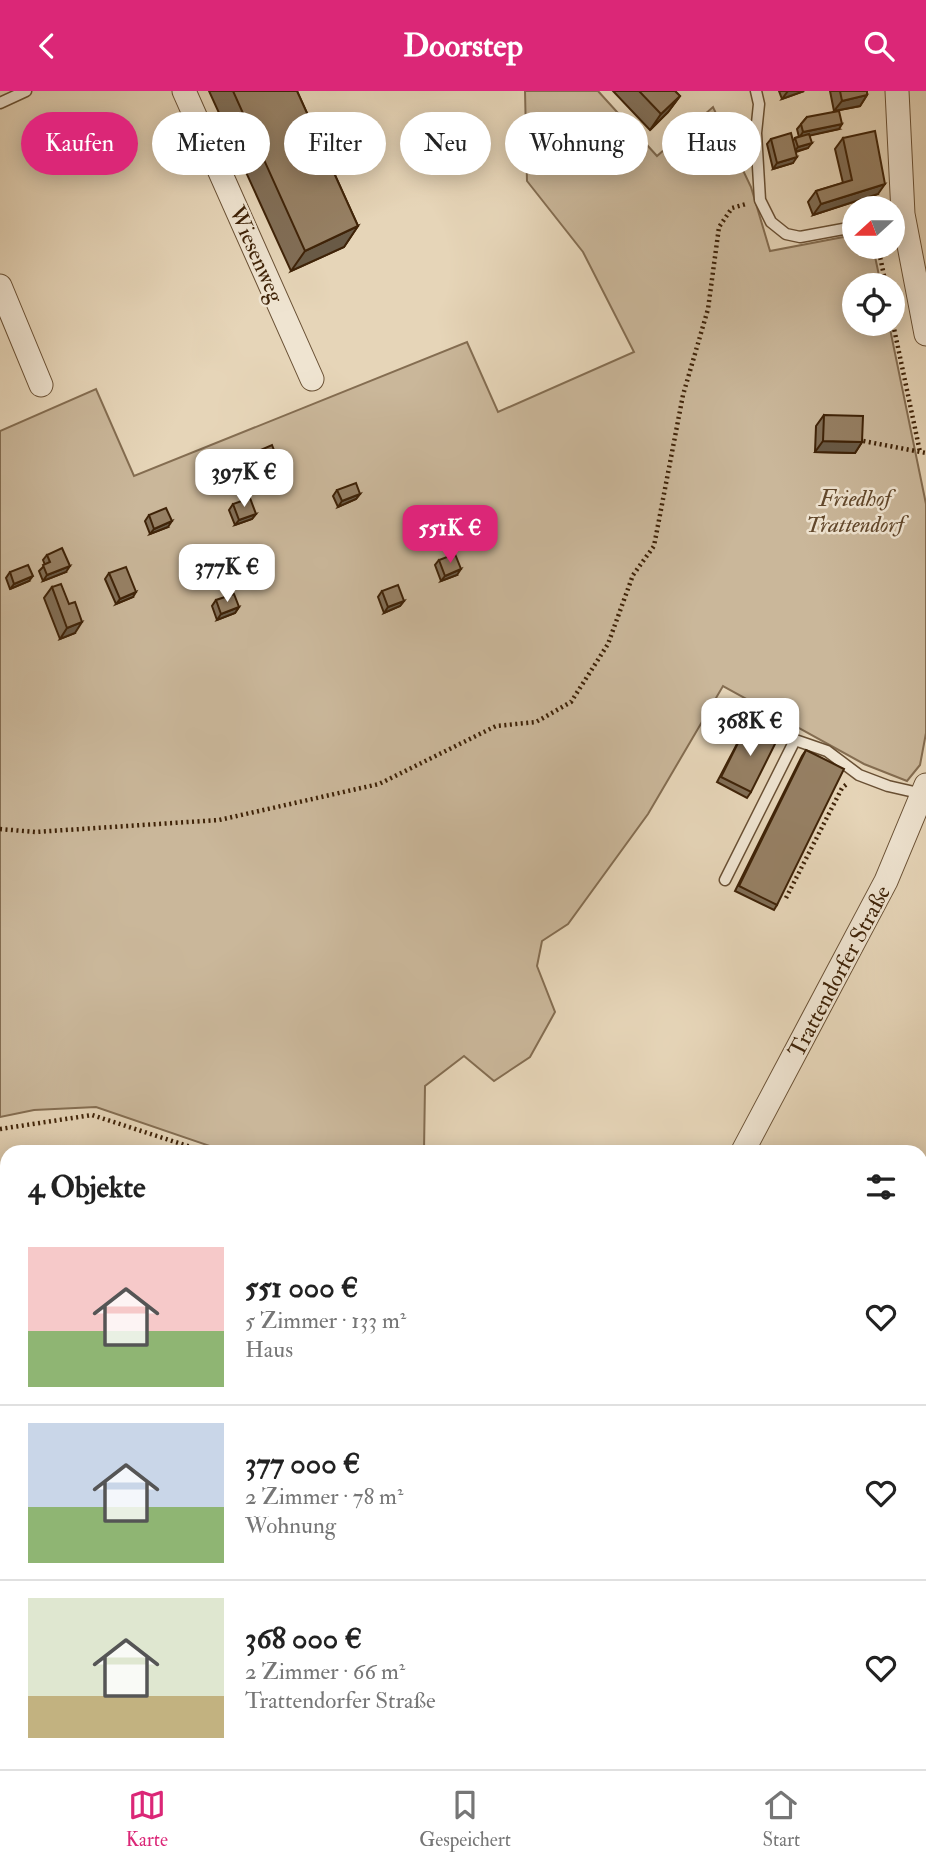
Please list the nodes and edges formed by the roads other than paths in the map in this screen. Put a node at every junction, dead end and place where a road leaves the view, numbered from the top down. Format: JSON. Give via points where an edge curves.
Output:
{"nodes":[{"id":1,"x":26,"y":91,"type":"edge"},
{"id":2,"x":184,"y":91,"type":"edge"},
{"id":3,"x":755,"y":91,"type":"edge"},
{"id":4,"x":897,"y":91,"type":"edge"},
{"id":5,"x":0,"y":103,"type":"edge"},
{"id":6,"x":898,"y":196,"type":"edge"},
{"id":7,"x":842,"y":229,"type":"edge"},
{"id":8,"x":905,"y":246,"type":"edge"},
{"id":9,"x":0,"y":286,"type":"edge"},
{"id":10,"x":926,"y":334,"type":"edge"},
{"id":11,"x":312,"y":379,"type":"dead end"},
{"id":12,"x":41,"y":385,"type":"dead end"},
{"id":13,"x":925,"y":790,"type":"edge"},
{"id":14,"x":725,"y":880,"type":"dead end"},
{"id":15,"x":751,"y":1145,"type":"edge"}],
"edges":[{"from":1,"to":5,"type":"lane"},
{"from":2,"to":11,"type":"street","name":"Wiesenweg"},
{"from":3,"to":7,"type":"lane","via":[[760,200],[771,222],[786,234],[800,237]]},
{"from":4,"to":6,"type":"street"},
{"from":8,"to":10,"type":"street"},
{"from":9,"to":12,"type":"street"},
{"from":13,"to":14,"type":"lane","via":[[888,786],[859,775],[827,751],[795,740]]},
{"from":13,"to":15,"type":"street","name":"Trattendorfer Straße","via":[[886,881]]}]}
